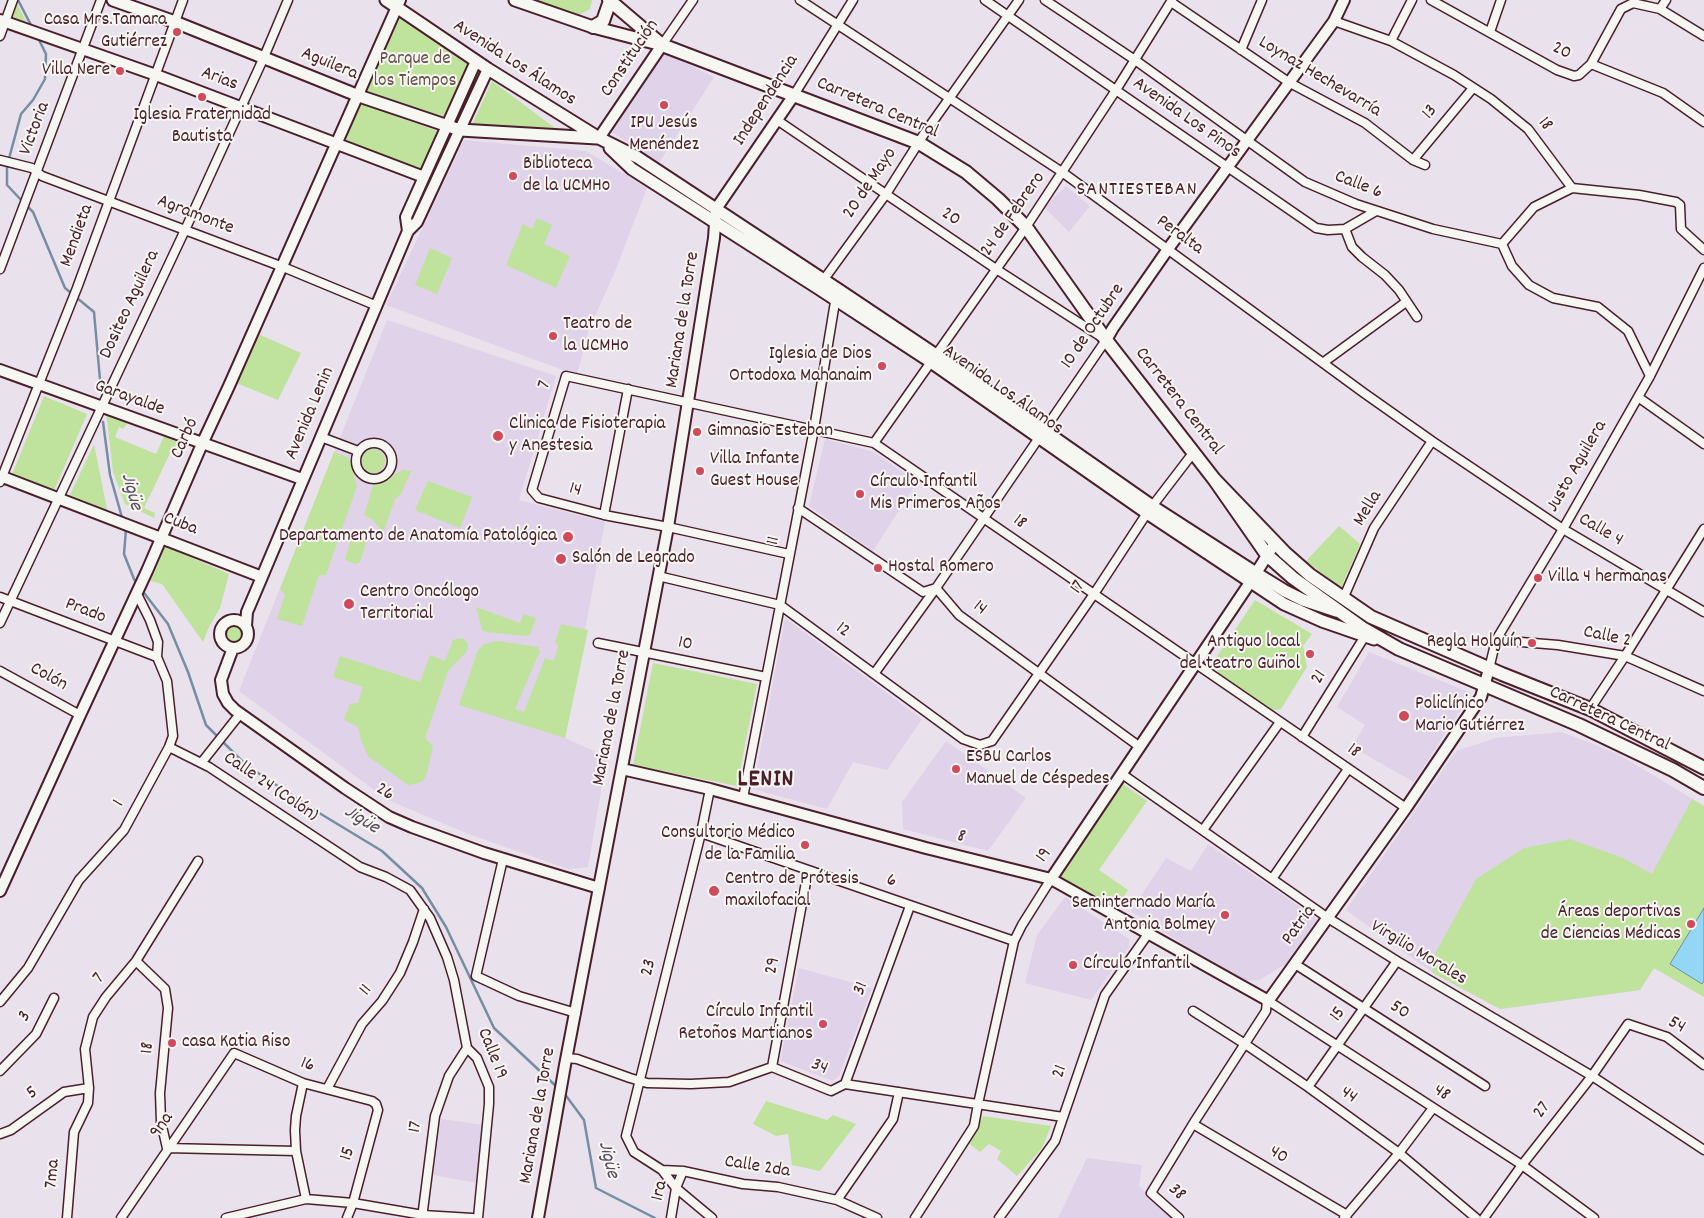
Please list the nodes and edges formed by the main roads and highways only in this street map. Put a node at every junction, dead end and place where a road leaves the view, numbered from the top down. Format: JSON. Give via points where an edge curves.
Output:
{"nodes":[{"id":1,"x":113,"y":0,"type":"edge"},
{"id":2,"x":386,"y":0,"type":"edge"},
{"id":3,"x":515,"y":0,"type":"edge"},
{"id":4,"x":609,"y":1,"type":"edge"},
{"id":5,"x":398,"y":4,"type":"edge"},
{"id":6,"x":593,"y":27,"type":"junction"},
{"id":7,"x":662,"y":45,"type":"junction"},
{"id":8,"x":599,"y":138,"type":"junction"},
{"id":9,"x":821,"y":284,"type":"junction"},
{"id":10,"x":1214,"y":479,"type":"junction"},
{"id":11,"x":1254,"y":577,"type":"junction"},
{"id":12,"x":1337,"y":612,"type":"junction"},
{"id":13,"x":1371,"y":618,"type":"junction"},
{"id":14,"x":1399,"y":648,"type":"junction"},
{"id":15,"x":1704,"y":768,"type":"edge"},
{"id":16,"x":1704,"y":788,"type":"edge"}],
"edges":[{"from":1,"to":8,"type":"main road","name":"Aguilera","via":[[359,96],[460,130]]},
{"from":2,"to":5,"type":"main road","name":"Avenida Los Álamos"},
{"from":3,"to":6,"type":"main road"},
{"from":4,"to":6,"type":"main road","via":[[603,20]]},
{"from":4,"to":7,"type":"main road","name":"Carretera Central"},
{"from":5,"to":8,"type":"main road","name":"Avenida Los Álamos","via":[[476,61]]},
{"from":6,"to":7,"type":"main road"},
{"from":7,"to":10,"type":"main road","name":"Carretera Central","via":[[919,143],[966,172],[1026,227],[1106,340]]},
{"from":8,"to":9,"type":"main road","name":"Avenida Los Álamos","via":[[637,158]]},
{"from":8,"to":9,"type":"main road","name":"Avenida Los Álamos","via":[[632,169],[715,223]]},
{"from":9,"to":11,"type":"main road","name":"Avenida Los Álamos","via":[[1150,510]]},
{"from":10,"to":12,"type":"main road","name":"Carretera Central","via":[[1268,555]]},
{"from":10,"to":13,"type":"main road","name":"Carretera Central","via":[[1310,575]]},
{"from":11,"to":12,"type":"main road","name":"Avenida Los Álamos"},
{"from":11,"to":14,"type":"main road","name":"Avenida Los Álamos","via":[[1284,604]]},
{"from":12,"to":13,"type":"main road"},
{"from":12,"to":14,"type":"main road","name":"Carretera Central"},
{"from":13,"to":15,"type":"main road","name":"Carretera Central","via":[[1590,709]]},
{"from":14,"to":16,"type":"main road","name":"Carretera Central","via":[[1579,725]]}]}
